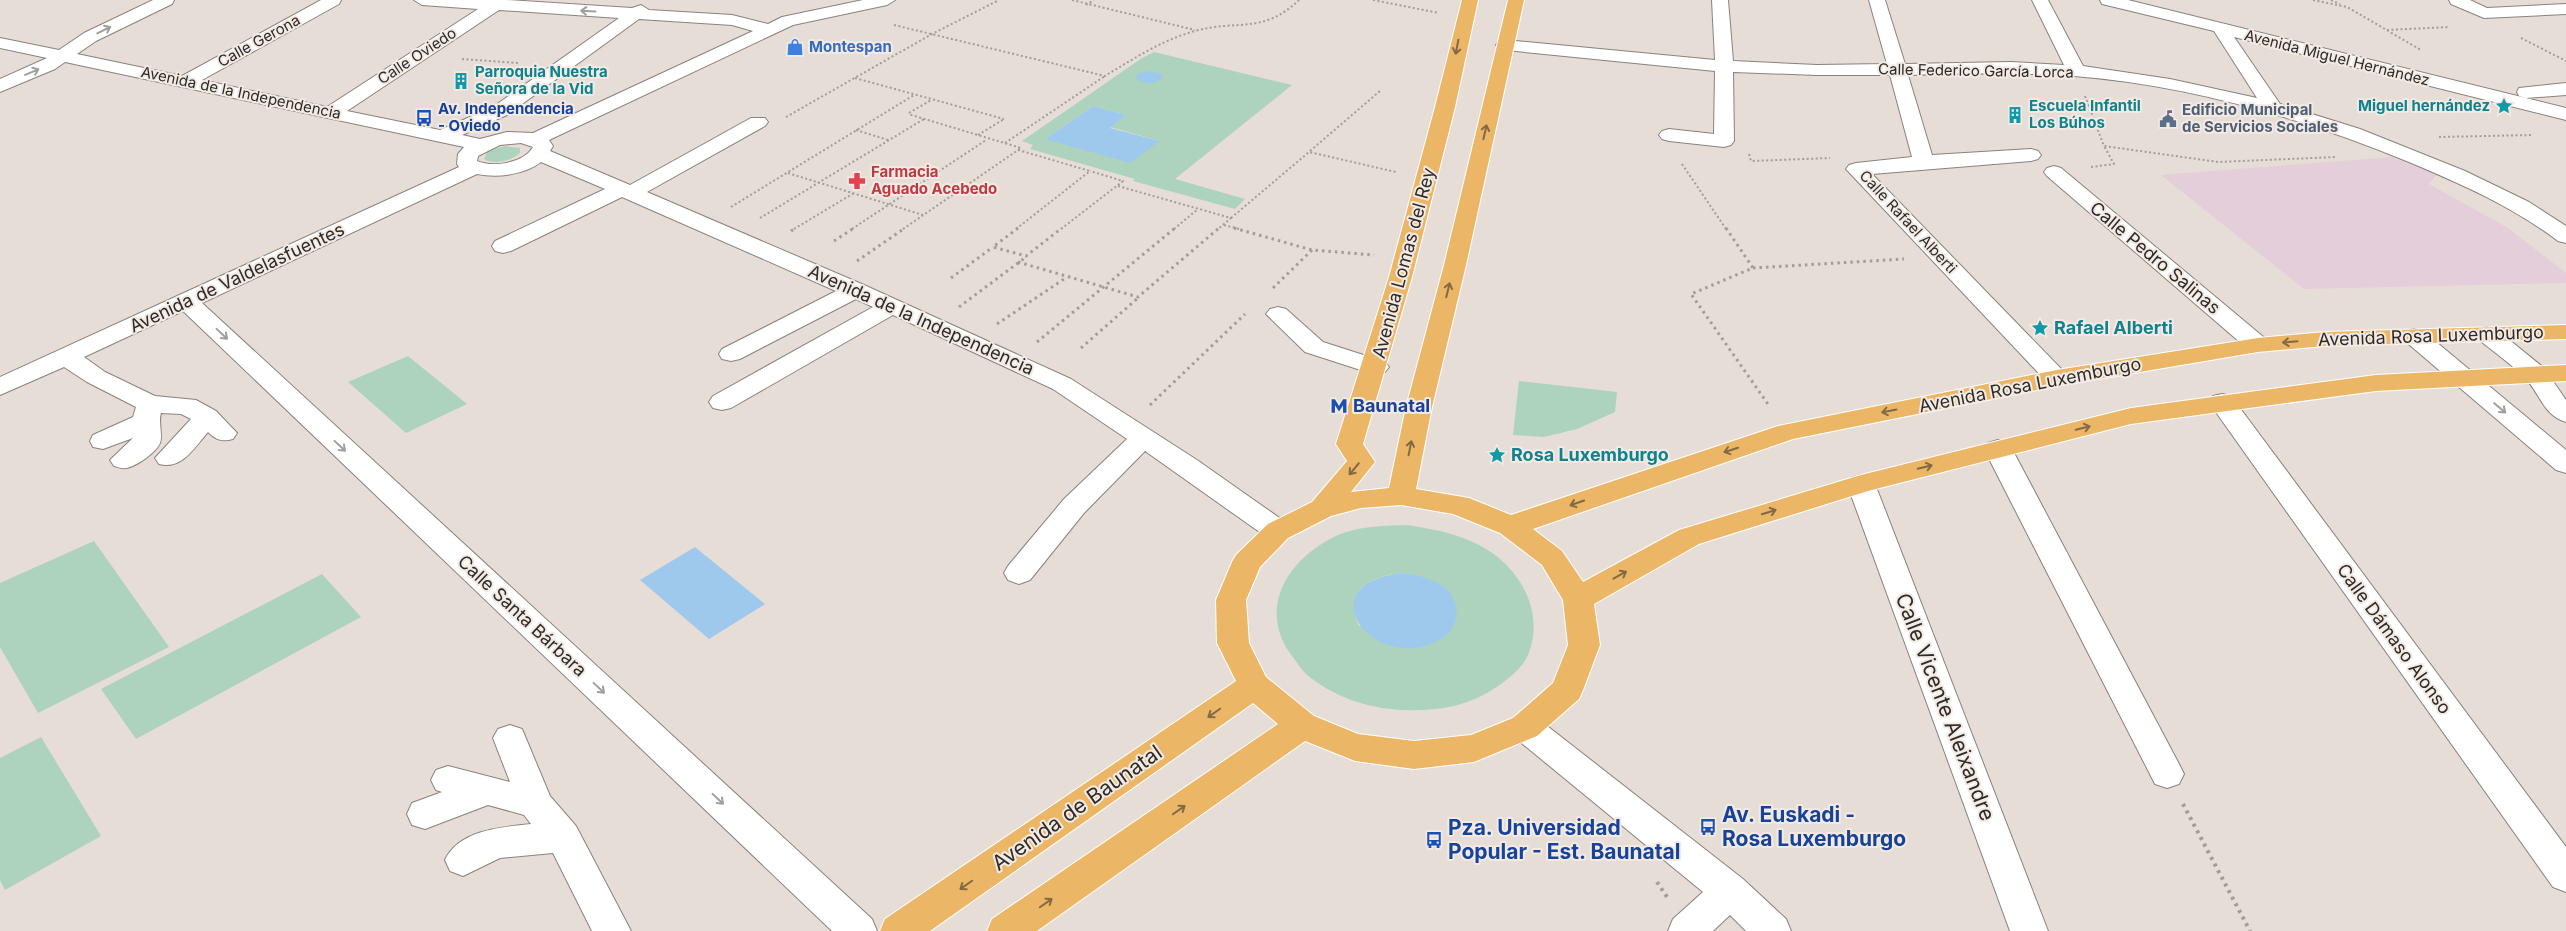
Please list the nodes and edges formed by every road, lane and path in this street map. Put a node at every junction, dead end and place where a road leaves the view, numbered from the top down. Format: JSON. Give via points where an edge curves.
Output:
{"nodes":[{"id":1,"x":166,"y":0,"type":"edge"},
{"id":2,"x":333,"y":0,"type":"edge"},
{"id":3,"x":422,"y":0,"type":"edge"},
{"id":4,"x":654,"y":0,"type":"edge"},
{"id":5,"x":887,"y":0,"type":"edge"},
{"id":6,"x":998,"y":0,"type":"edge"},
{"id":7,"x":1072,"y":0,"type":"edge"},
{"id":8,"x":1094,"y":0,"type":"edge"},
{"id":9,"x":1299,"y":0,"type":"edge"},
{"id":10,"x":1373,"y":0,"type":"edge"},
{"id":11,"x":1516,"y":0,"type":"edge"},
{"id":12,"x":1720,"y":0,"type":"edge"},
{"id":13,"x":1876,"y":0,"type":"edge"},
{"id":14,"x":2040,"y":0,"type":"edge"},
{"id":15,"x":2108,"y":0,"type":"edge"},
{"id":16,"x":2152,"y":0,"type":"edge"},
{"id":17,"x":2313,"y":0,"type":"edge"},
{"id":18,"x":2331,"y":0,"type":"edge"},
{"id":19,"x":2457,"y":0,"type":"edge"},
{"id":20,"x":499,"y":3,"type":"edge"},
{"id":21,"x":825,"y":5,"type":"edge"},
{"id":22,"x":1085,"y":5,"type":"junction"},
{"id":23,"x":2347,"y":7,"type":"junction"},
{"id":24,"x":1467,"y":9,"type":"edge"},
{"id":25,"x":2566,"y":9,"type":"edge"},
{"id":26,"x":636,"y":14,"type":"junction"},
{"id":27,"x":2220,"y":28,"type":"junction"},
{"id":28,"x":767,"y":29,"type":"junction"},
{"id":29,"x":1196,"y":30,"type":"junction"},
{"id":30,"x":932,"y":34,"type":"junction"},
{"id":31,"x":0,"y":43,"type":"edge"},
{"id":32,"x":1505,"y":45,"type":"junction"},
{"id":33,"x":63,"y":56,"type":"junction"},
{"id":34,"x":417,"y":56,"type":"junction"},
{"id":35,"x":564,"y":66,"type":"junction"},
{"id":36,"x":1724,"y":66,"type":"junction"},
{"id":37,"x":1896,"y":70,"type":"junction"},
{"id":38,"x":2076,"y":71,"type":"junction"},
{"id":39,"x":1105,"y":76,"type":"junction"},
{"id":40,"x":855,"y":78,"type":"junction"},
{"id":41,"x":2470,"y":78,"type":"junction"},
{"id":42,"x":185,"y":82,"type":"junction"},
{"id":43,"x":0,"y":86,"type":"edge"},
{"id":44,"x":2566,"y":89,"type":"edge"},
{"id":45,"x":1380,"y":91,"type":"dead end"},
{"id":46,"x":914,"y":95,"type":"junction"},
{"id":47,"x":2524,"y":98,"type":"junction"},
{"id":48,"x":932,"y":100,"type":"junction"},
{"id":49,"x":2566,"y":102,"type":"edge"},
{"id":50,"x":2272,"y":107,"type":"junction"},
{"id":51,"x":332,"y":112,"type":"junction"},
{"id":52,"x":2566,"y":114,"type":"edge"},
{"id":53,"x":924,"y":119,"type":"junction"},
{"id":54,"x":778,"y":121,"type":"dead end"},
{"id":55,"x":758,"y":122,"type":"dead end"},
{"id":56,"x":856,"y":130,"type":"junction"},
{"id":57,"x":2537,"y":134,"type":"dead end"},
{"id":58,"x":445,"y":135,"type":"junction"},
{"id":59,"x":978,"y":135,"type":"junction"},
{"id":60,"x":1669,"y":135,"type":"dead end"},
{"id":61,"x":987,"y":139,"type":"junction"},
{"id":62,"x":888,"y":140,"type":"junction"},
{"id":63,"x":1724,"y":141,"type":"junction"},
{"id":64,"x":1004,"y":143,"type":"junction"},
{"id":65,"x":482,"y":144,"type":"junction"},
{"id":66,"x":2104,"y":146,"type":"junction"},
{"id":67,"x":537,"y":147,"type":"junction"},
{"id":68,"x":2393,"y":148,"type":"junction"},
{"id":69,"x":1018,"y":150,"type":"junction"},
{"id":70,"x":1309,"y":152,"type":"junction"},
{"id":71,"x":2031,"y":155,"type":"dead end"},
{"id":72,"x":2336,"y":157,"type":"dead end"},
{"id":73,"x":1924,"y":162,"type":"junction"},
{"id":74,"x":1690,"y":164,"type":"dead end"},
{"id":75,"x":2114,"y":164,"type":"dead end"},
{"id":76,"x":474,"y":168,"type":"junction"},
{"id":77,"x":1856,"y":169,"type":"junction"},
{"id":78,"x":787,"y":172,"type":"junction"},
{"id":79,"x":1091,"y":172,"type":"junction"},
{"id":80,"x":2054,"y":172,"type":"dead end"},
{"id":81,"x":1426,"y":179,"type":"junction"},
{"id":82,"x":819,"y":182,"type":"junction"},
{"id":83,"x":1117,"y":186,"type":"junction"},
{"id":84,"x":626,"y":191,"type":"junction"},
{"id":85,"x":854,"y":193,"type":"junction"},
{"id":86,"x":737,"y":203,"type":"dead end"},
{"id":87,"x":889,"y":204,"type":"junction"},
{"id":88,"x":1199,"y":209,"type":"junction"},
{"id":89,"x":923,"y":215,"type":"junction"},
{"id":90,"x":1232,"y":218,"type":"junction"},
{"id":91,"x":1223,"y":225,"type":"junction"},
{"id":92,"x":2566,"y":236,"type":"edge"},
{"id":93,"x":729,"y":237,"type":"junction"},
{"id":94,"x":834,"y":240,"type":"dead end"},
{"id":95,"x":503,"y":246,"type":"dead end"},
{"id":96,"x":993,"y":247,"type":"junction"},
{"id":97,"x":760,"y":250,"type":"junction"},
{"id":98,"x":1026,"y":256,"type":"junction"},
{"id":99,"x":1939,"y":257,"type":"junction"},
{"id":100,"x":1405,"y":258,"type":"junction"},
{"id":101,"x":1018,"y":262,"type":"junction"},
{"id":102,"x":1752,"y":268,"type":"junction"},
{"id":103,"x":1067,"y":276,"type":"junction"},
{"id":104,"x":951,"y":278,"type":"dead end"},
{"id":105,"x":830,"y":279,"type":"junction"},
{"id":106,"x":1103,"y":287,"type":"junction"},
{"id":107,"x":856,"y":290,"type":"junction"},
{"id":108,"x":1138,"y":297,"type":"junction"},
{"id":109,"x":186,"y":301,"type":"junction"},
{"id":110,"x":892,"y":306,"type":"junction"},
{"id":111,"x":1278,"y":314,"type":"dead end"},
{"id":112,"x":935,"y":326,"type":"junction"},
{"id":113,"x":2566,"y":332,"type":"edge"},
{"id":114,"x":2486,"y":334,"type":"junction"},
{"id":115,"x":2414,"y":336,"type":"junction"},
{"id":116,"x":971,"y":342,"type":"junction"},
{"id":117,"x":1213,"y":345,"type":"dead end"},
{"id":118,"x":2258,"y":345,"type":"junction"},
{"id":119,"x":1081,"y":348,"type":"dead end"},
{"id":120,"x":731,"y":354,"type":"dead end"},
{"id":121,"x":67,"y":357,"type":"junction"},
{"id":122,"x":1014,"y":362,"type":"junction"},
{"id":123,"x":1376,"y":367,"type":"junction"},
{"id":124,"x":2535,"y":372,"type":"junction"},
{"id":125,"x":2566,"y":373,"type":"edge"},
{"id":126,"x":2462,"y":377,"type":"junction"},
{"id":127,"x":2056,"y":378,"type":"junction"},
{"id":128,"x":0,"y":387,"type":"edge"},
{"id":129,"x":1164,"y":392,"type":"dead end"},
{"id":130,"x":722,"y":402,"type":"dead end"},
{"id":131,"x":2222,"y":402,"type":"junction"},
{"id":132,"x":148,"y":413,"type":"junction"},
{"id":133,"x":2566,"y":414,"type":"edge"},
{"id":134,"x":1788,"y":432,"type":"junction"},
{"id":135,"x":1144,"y":438,"type":"junction"},
{"id":136,"x":103,"y":441,"type":"dead end"},
{"id":137,"x":1998,"y":449,"type":"junction"},
{"id":138,"x":2560,"y":453,"type":"edge"},
{"id":139,"x":169,"y":458,"type":"dead end"},
{"id":140,"x":124,"y":460,"type":"dead end"},
{"id":141,"x":1860,"y":484,"type":"junction"},
{"id":142,"x":1402,"y":496,"type":"junction"},
{"id":143,"x":1322,"y":509,"type":"junction"},
{"id":144,"x":1510,"y":526,"type":"junction"},
{"id":145,"x":1278,"y":531,"type":"junction"},
{"id":146,"x":1018,"y":573,"type":"dead end"},
{"id":147,"x":1578,"y":599,"type":"junction"},
{"id":148,"x":1254,"y":685,"type":"junction"},
{"id":149,"x":1302,"y":725,"type":"junction"},
{"id":150,"x":1525,"y":728,"type":"junction"},
{"id":151,"x":510,"y":738,"type":"dead end"},
{"id":152,"x":2167,"y":774,"type":"joint"},
{"id":153,"x":448,"y":780,"type":"dead end"},
{"id":154,"x":486,"y":790,"type":"junction"},
{"id":155,"x":536,"y":804,"type":"junction"},
{"id":156,"x":426,"y":814,"type":"dead end"},
{"id":157,"x":563,"y":836,"type":"junction"},
{"id":158,"x":463,"y":860,"type":"dead end"},
{"id":159,"x":2566,"y":876,"type":"edge"},
{"id":160,"x":1730,"y":890,"type":"junction"},
{"id":161,"x":612,"y":931,"type":"edge"},
{"id":162,"x":858,"y":931,"type":"edge"},
{"id":163,"x":899,"y":931,"type":"edge"},
{"id":164,"x":1006,"y":931,"type":"edge"},
{"id":165,"x":1687,"y":931,"type":"edge"},
{"id":166,"x":1772,"y":931,"type":"edge"},
{"id":167,"x":2029,"y":931,"type":"edge"},
{"id":168,"x":2250,"y":931,"type":"edge"}],
"edges":[{"from":33,"to":1,"type":"street","one_way":true,"via":[[90,37]]},
{"from":2,"to":42,"type":"street","name":"Calle Gerona"},
{"from":3,"to":20,"type":"street"},
{"from":4,"to":26,"type":"street"},
{"from":5,"to":21,"type":"street"},
{"from":6,"to":30,"type":"path"},
{"from":7,"to":22,"type":"path"},
{"from":8,"to":22,"type":"path"},
{"from":9,"to":29,"type":"path","via":[[1265,24]]},
{"from":10,"to":24,"type":"path"},
{"from":11,"to":32,"type":"main road"},
{"from":12,"to":36,"type":"street"},
{"from":13,"to":37,"type":"street"},
{"from":14,"to":38,"type":"street"},
{"from":15,"to":27,"type":"street","name":"Avenida Miguel Hernández"},
{"from":16,"to":41,"type":"street","name":"Avenida Miguel Hernández"},
{"from":17,"to":23,"type":"path"},
{"from":18,"to":23,"type":"path"},
{"from":19,"to":25,"type":"street","via":[[2484,13]]},
{"from":26,"to":20,"type":"street","one_way":true},
{"from":20,"to":34,"type":"street","name":"Calle Oviedo"},
{"from":21,"to":28,"type":"street"},
{"from":21,"to":30,"type":"path"},
{"from":22,"to":29,"type":"path"},
{"from":23,"to":41,"type":"path"},
{"from":24,"to":81,"type":"main road","name":"Avenida Lomas del Rey","one_way":true},
{"from":26,"to":28,"type":"street","via":[[732,20]]},
{"from":26,"to":35,"type":"street"},
{"from":27,"to":47,"type":"street","name":"Avenida Miguel Hernández"},
{"from":27,"to":50,"type":"street"},
{"from":28,"to":67,"type":"street"},
{"from":29,"to":39,"type":"path","via":[[1150,49]]},
{"from":30,"to":39,"type":"path"},
{"from":30,"to":40,"type":"path"},
{"from":31,"to":33,"type":"street","name":"Avenida de la Independencia"},
{"from":32,"to":36,"type":"street","name":"Calle Federico García Lorca"},
{"from":142,"to":32,"type":"main road","one_way":true,"via":[[1419,407]]},
{"from":33,"to":42,"type":"street","name":"Avenida de la Independencia"},
{"from":43,"to":33,"type":"street","one_way":true},
{"from":34,"to":35,"type":"path"},
{"from":34,"to":51,"type":"street","name":"Calle Oviedo"},
{"from":35,"to":58,"type":"street","via":[[500,111]]},
{"from":36,"to":37,"type":"street","name":"Calle Federico García Lorca"},
{"from":36,"to":63,"type":"street"},
{"from":37,"to":38,"type":"street","name":"Calle Federico García Lorca","via":[[1990,68]]},
{"from":37,"to":73,"type":"street"},
{"from":38,"to":50,"type":"street","name":"Calle Federico García Lorca","via":[[2173,86]]},
{"from":38,"to":66,"type":"path"},
{"from":39,"to":64,"type":"path"},
{"from":40,"to":46,"type":"path"},
{"from":40,"to":54,"type":"path"},
{"from":41,"to":47,"type":"street","name":"Avenida Miguel Hernández"},
{"from":42,"to":51,"type":"street","name":"Avenida de la Independencia"},
{"from":44,"to":47,"type":"street"},
{"from":45,"to":70,"type":"path"},
{"from":46,"to":48,"type":"path"},
{"from":46,"to":56,"type":"path"},
{"from":47,"to":49,"type":"street","name":"Avenida Miguel Hernández"},
{"from":47,"to":52,"type":"street","name":"Avenida Miguel Hernández"},
{"from":48,"to":53,"type":"path","via":[[908,114]]},
{"from":48,"to":59,"type":"path","via":[[1004,119]]},
{"from":50,"to":68,"type":"street","name":"Calle Federico García Lorca"},
{"from":51,"to":58,"type":"street","name":"Avenida de la Independencia"},
{"from":53,"to":59,"type":"path"},
{"from":53,"to":62,"type":"path"},
{"from":55,"to":84,"type":"street"},
{"from":56,"to":62,"type":"path"},
{"from":56,"to":78,"type":"path"},
{"from":57,"to":68,"type":"path","via":[[2400,138]]},
{"from":58,"to":65,"type":"street","name":"Avenida de la Independencia"},
{"from":59,"to":61,"type":"path"},
{"from":60,"to":63,"type":"street"},
{"from":61,"to":64,"type":"path"},
{"from":61,"to":87,"type":"path"},
{"from":62,"to":82,"type":"path"},
{"from":63,"to":77,"type":"path","via":[[1725,149],[1749,151],[1751,161],[1830,158]]},
{"from":64,"to":69,"type":"path","via":[[1021,148]]},
{"from":65,"to":67,"type":"street","via":[[514,137]]},
{"from":65,"to":76,"type":"street","via":[[466,158],[467,164]]},
{"from":66,"to":72,"type":"path","via":[[2218,162]]},
{"from":66,"to":75,"type":"path"},
{"from":67,"to":76,"type":"street","via":[[513,167]]},
{"from":67,"to":84,"type":"street","name":"Avenida de la Independencia"},
{"from":68,"to":92,"type":"street","name":"Calle Federico García Lorca","via":[[2483,186]]},
{"from":69,"to":79,"type":"path"},
{"from":69,"to":89,"type":"path"},
{"from":70,"to":81,"type":"path"},
{"from":70,"to":90,"type":"path"},
{"from":71,"to":73,"type":"street","name":"Calle Rafael Alberti"},
{"from":73,"to":77,"type":"street","name":"Calle Rafael Alberti"},
{"from":74,"to":102,"type":"path","via":[[1682,164]]},
{"from":76,"to":109,"type":"street","name":"Avenida de Valdelasfuentes"},
{"from":77,"to":99,"type":"street","name":"Calle Rafael Alberti"},
{"from":78,"to":82,"type":"path"},
{"from":78,"to":86,"type":"path"},
{"from":79,"to":83,"type":"path","via":[[1123,181]]},
{"from":79,"to":96,"type":"path"},
{"from":80,"to":118,"type":"street","name":"Calle Pedro Salinas"},
{"from":81,"to":100,"type":"main road","name":"Avenida Lomas del Rey"},
{"from":82,"to":85,"type":"path"},
{"from":82,"to":93,"type":"path"},
{"from":83,"to":88,"type":"path"},
{"from":83,"to":98,"type":"path"},
{"from":84,"to":93,"type":"street","name":"Avenida de la Independencia"},
{"from":84,"to":95,"type":"street"},
{"from":85,"to":87,"type":"path"},
{"from":85,"to":97,"type":"path"},
{"from":87,"to":89,"type":"path"},
{"from":87,"to":94,"type":"path"},
{"from":88,"to":90,"type":"path"},
{"from":88,"to":106,"type":"path"},
{"from":89,"to":105,"type":"path"},
{"from":90,"to":91,"type":"path"},
{"from":91,"to":100,"type":"path","via":[[1312,250]]},
{"from":91,"to":108,"type":"path"},
{"from":93,"to":97,"type":"street","name":"Avenida de la Independencia"},
{"from":96,"to":98,"type":"path"},
{"from":96,"to":104,"type":"path"},
{"from":97,"to":105,"type":"street","name":"Avenida de la Independencia"},
{"from":98,"to":101,"type":"path"},
{"from":99,"to":102,"type":"path"},
{"from":99,"to":127,"type":"street","name":"Calle Rafael Alberti"},
{"from":100,"to":123,"type":"main road","name":"Avenida Lomas del Rey"},
{"from":101,"to":103,"type":"path"},
{"from":101,"to":112,"type":"path"},
{"from":102,"to":134,"type":"path","via":[[1691,294]]},
{"from":103,"to":106,"type":"path"},
{"from":103,"to":116,"type":"path"},
{"from":105,"to":107,"type":"street","name":"Avenida de la Independencia"},
{"from":106,"to":108,"type":"path"},
{"from":106,"to":122,"type":"path"},
{"from":107,"to":110,"type":"street","name":"Avenida de la Independencia"},
{"from":107,"to":120,"type":"street"},
{"from":108,"to":119,"type":"path"},
{"from":109,"to":121,"type":"street","name":"Avenida de Valdelasfuentes"},
{"from":109,"to":162,"type":"street","name":"Calle Santa Bárbara","one_way":true},
{"from":110,"to":112,"type":"street","name":"Avenida de la Independencia"},
{"from":110,"to":130,"type":"street"},
{"from":111,"to":123,"type":"street","via":[[1314,347]]},
{"from":112,"to":116,"type":"street","name":"Avenida de la Independencia"},
{"from":113,"to":114,"type":"main road","name":"Avenida Rosa Luxemburgo"},
{"from":114,"to":115,"type":"main road","name":"Avenida Rosa Luxemburgo"},
{"from":114,"to":124,"type":"street"},
{"from":115,"to":118,"type":"main road","name":"Avenida Rosa Luxemburgo","one_way":true},
{"from":115,"to":126,"type":"street"},
{"from":116,"to":122,"type":"street","name":"Avenida de la Independencia"},
{"from":117,"to":129,"type":"path"},
{"from":118,"to":127,"type":"main road","name":"Avenida Rosa Luxemburgo"},
{"from":121,"to":128,"type":"street","name":"Avenida de Valdelasfuentes"},
{"from":121,"to":132,"type":"street"},
{"from":122,"to":135,"type":"street","name":"Avenida de la Independencia","via":[[1062,384]]},
{"from":123,"to":143,"type":"main road","name":"Avenida Lomas del Rey","one_way":true,"via":[[1349,444],[1361,462]]},
{"from":124,"to":125,"type":"main road"},
{"from":124,"to":126,"type":"main road"},
{"from":124,"to":133,"type":"street"},
{"from":126,"to":131,"type":"main road","via":[[2376,382]]},
{"from":126,"to":138,"type":"street","one_way":true},
{"from":127,"to":134,"type":"main road","name":"Avenida Rosa Luxemburgo","one_way":true},
{"from":137,"to":131,"type":"main road","one_way":true,"via":[[2131,416]]},
{"from":131,"to":159,"type":"street","name":"Calle Dámaso Alonso"},
{"from":132,"to":136,"type":"street"},
{"from":132,"to":139,"type":"street","via":[[187,406],[215,425]]},
{"from":132,"to":140,"type":"street","via":[[147,442]]},
{"from":134,"to":144,"type":"main road","name":"Avenida Rosa Luxemburgo","one_way":true},
{"from":135,"to":145,"type":"street","name":"Avenida de la Independencia"},
{"from":135,"to":146,"type":"street","via":[[1074,506]]},
{"from":141,"to":137,"type":"main road","one_way":true},
{"from":137,"to":152,"type":"street"},
{"from":147,"to":141,"type":"main road","one_way":true,"via":[[1689,537]]},
{"from":141,"to":167,"type":"street","name":"Calle Vicente Aleixandre"},
{"from":142,"to":143,"type":"main road","via":[[1361,499]]},
{"from":142,"to":144,"type":"main road","via":[[1458,505]]},
{"from":143,"to":145,"type":"main road"},
{"from":144,"to":147,"type":"main road","via":[[1552,558]]},
{"from":145,"to":148,"type":"main road","via":[[1247,562],[1231,600],[1233,643]]},
{"from":147,"to":150,"type":"main road","via":[[1584,645],[1567,690]]},
{"from":148,"to":149,"type":"main road"},
{"from":148,"to":163,"type":"main road","name":"Avenida de Baunatal","one_way":true},
{"from":149,"to":150,"type":"main road","via":[[1355,747],[1414,755],[1474,748]]},
{"from":164,"to":149,"type":"main road","one_way":true},
{"from":150,"to":160,"type":"street"},
{"from":151,"to":155,"type":"street"},
{"from":152,"to":168,"type":"path"},
{"from":153,"to":154,"type":"street"},
{"from":154,"to":155,"type":"street"},
{"from":154,"to":156,"type":"street"},
{"from":155,"to":157,"type":"street"},
{"from":157,"to":158,"type":"street","via":[[495,843]]},
{"from":157,"to":161,"type":"street"},
{"from":160,"to":165,"type":"street"},
{"from":160,"to":166,"type":"street"}]}
